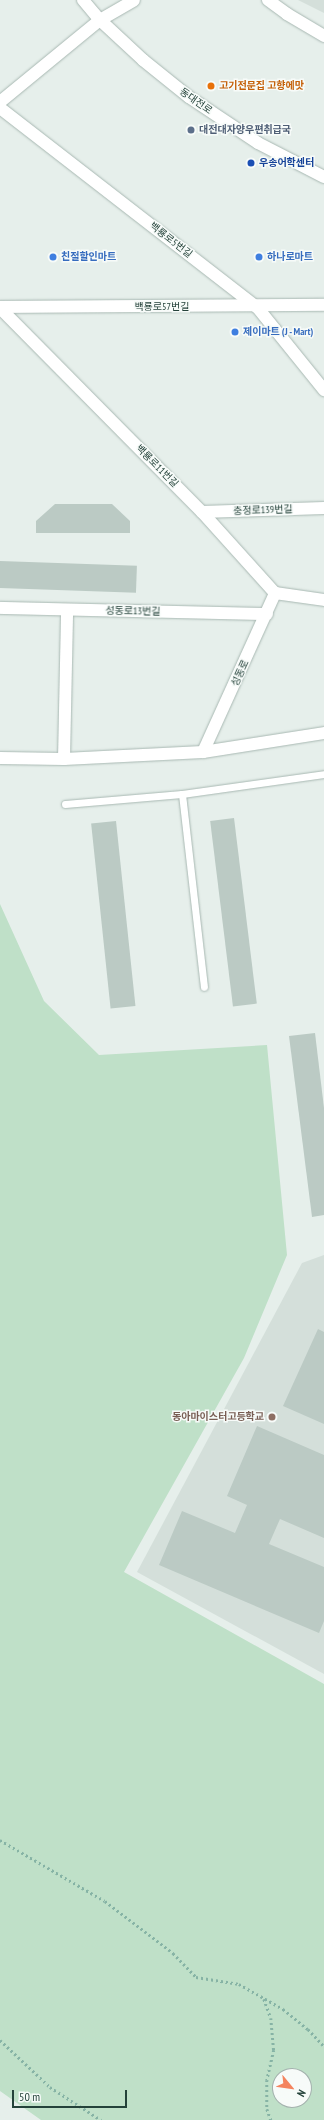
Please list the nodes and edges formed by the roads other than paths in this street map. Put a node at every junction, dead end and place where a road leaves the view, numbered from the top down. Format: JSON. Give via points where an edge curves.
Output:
{"nodes":[{"id":1,"x":82,"y":0,"type":"edge"},
{"id":2,"x":134,"y":0,"type":"edge"},
{"id":3,"x":268,"y":0,"type":"edge"},
{"id":4,"x":100,"y":20,"type":"junction"},
{"id":5,"x":324,"y":36,"type":"edge"},
{"id":6,"x":0,"y":102,"type":"edge"},
{"id":7,"x":0,"y":108,"type":"edge"},
{"id":8,"x":324,"y":177,"type":"edge"},
{"id":9,"x":324,"y":305,"type":"edge"},
{"id":10,"x":257,"y":306,"type":"junction"},
{"id":11,"x":0,"y":308,"type":"edge"},
{"id":12,"x":324,"y":390,"type":"edge"},
{"id":13,"x":324,"y":508,"type":"edge"},
{"id":14,"x":202,"y":512,"type":"junction"},
{"id":15,"x":276,"y":593,"type":"junction"},
{"id":16,"x":324,"y":600,"type":"edge"},
{"id":17,"x":0,"y":608,"type":"edge"},
{"id":18,"x":67,"y":610,"type":"junction"},
{"id":19,"x":267,"y":614,"type":"junction"},
{"id":20,"x":324,"y":733,"type":"edge"},
{"id":21,"x":203,"y":752,"type":"junction"},
{"id":22,"x":0,"y":758,"type":"edge"},
{"id":23,"x":64,"y":759,"type":"junction"},
{"id":24,"x":324,"y":774,"type":"edge"},
{"id":25,"x":182,"y":794,"type":"junction"},
{"id":26,"x":65,"y":804,"type":"dead end"},
{"id":27,"x":204,"y":987,"type":"dead end"}],
"edges":[{"from":1,"to":4,"type":"street","name":"동대전로"},
{"from":2,"to":4,"type":"street"},
{"from":3,"to":5,"type":"street"},
{"from":4,"to":6,"type":"street"},
{"from":4,"to":8,"type":"street","name":"동대전로","via":[[142,60],[189,97],[258,143]]},
{"from":7,"to":10,"type":"street","name":"백룡로5번길"},
{"from":9,"to":10,"type":"street","name":"백룡로57번길"},
{"from":10,"to":11,"type":"street","name":"백룡로57번길"},
{"from":10,"to":12,"type":"street","name":"백룡로5번길"},
{"from":11,"to":14,"type":"street","name":"백룡로11번길"},
{"from":13,"to":14,"type":"street","name":"충정로139번길"},
{"from":14,"to":15,"type":"street","name":"백룡로11번길"},
{"from":15,"to":16,"type":"street"},
{"from":15,"to":19,"type":"street","name":"성동로"},
{"from":17,"to":18,"type":"street","name":"성동로13번길"},
{"from":18,"to":19,"type":"street","name":"성동로13번길"},
{"from":18,"to":23,"type":"street"},
{"from":19,"to":21,"type":"street","name":"성동로"},
{"from":20,"to":21,"type":"street"},
{"from":21,"to":23,"type":"street"},
{"from":22,"to":23,"type":"street"},
{"from":24,"to":25,"type":"lane"},
{"from":25,"to":26,"type":"lane"},
{"from":25,"to":27,"type":"lane"}]}
